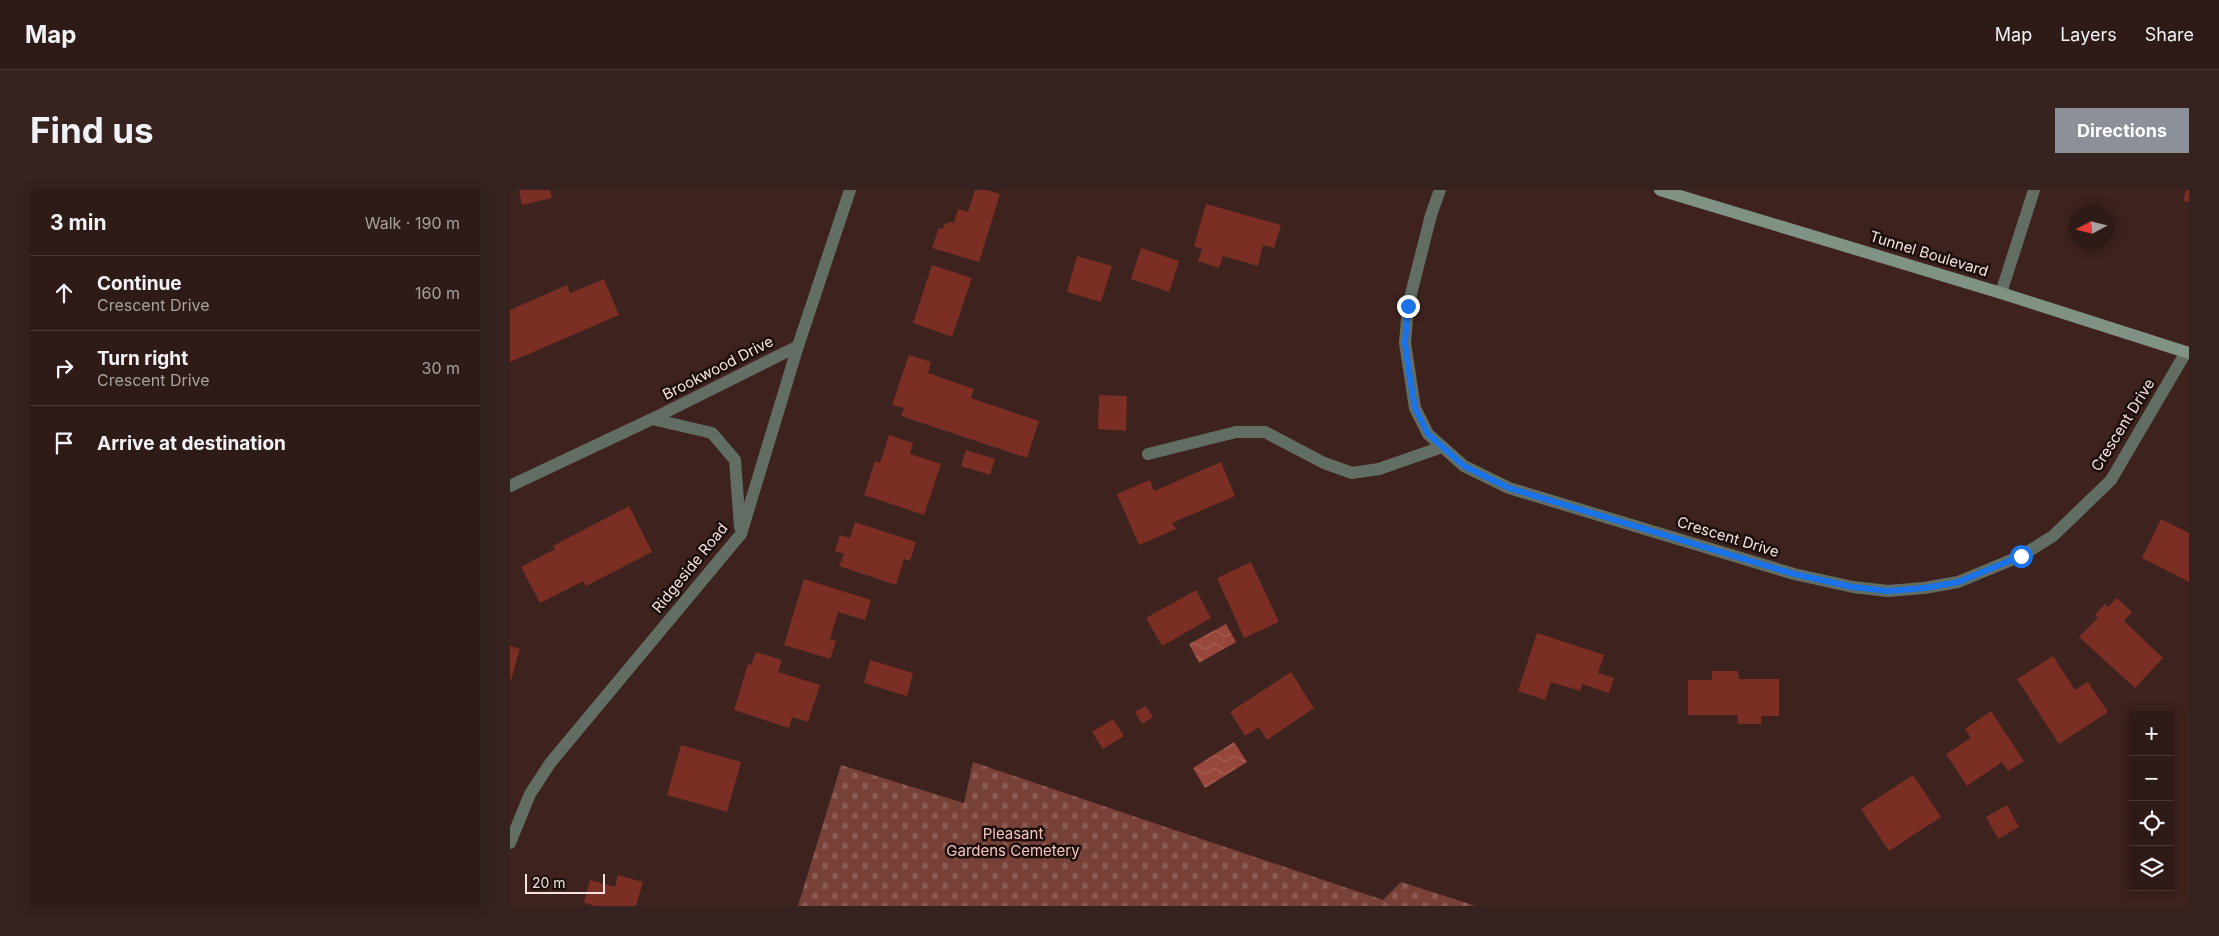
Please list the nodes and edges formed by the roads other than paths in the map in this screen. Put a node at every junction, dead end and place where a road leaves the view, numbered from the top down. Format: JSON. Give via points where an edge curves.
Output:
{"nodes":[{"id":1,"x":850,"y":190,"type":"edge"},
{"id":2,"x":1440,"y":190,"type":"edge"},
{"id":3,"x":1660,"y":190,"type":"edge"},
{"id":4,"x":2034,"y":190,"type":"edge"},
{"id":5,"x":2001,"y":293,"type":"junction"},
{"id":6,"x":798,"y":346,"type":"junction"},
{"id":7,"x":2188,"y":352,"type":"edge"},
{"id":8,"x":652,"y":419,"type":"junction"},
{"id":9,"x":1442,"y":447,"type":"junction"},
{"id":10,"x":1148,"y":454,"type":"dead end"},
{"id":11,"x":510,"y":486,"type":"edge"},
{"id":12,"x":741,"y":534,"type":"junction"},
{"id":13,"x":510,"y":843,"type":"edge"}],
"edges":[{"from":1,"to":6,"type":"street","name":"Ridgeside Road"},
{"from":2,"to":9,"type":"street","name":"Crescent Drive","via":[[1408,306],[1405,343],[1415,408],[1428,434]]},
{"from":3,"to":5,"type":"street","name":"Tunnel Boulevard"},
{"from":4,"to":5,"type":"street"},
{"from":5,"to":7,"type":"street","name":"Tunnel Boulevard"},
{"from":6,"to":8,"type":"street","name":"Brookwood Drive"},
{"from":6,"to":12,"type":"street","name":"Ridgeside Road"},
{"from":7,"to":9,"type":"street","name":"Crescent Drive","via":[[2110,480],[2053,536],[1988,571],[1958,582],[1924,588],[1888,591],[1794,574],[1509,488],[1464,466]]},
{"from":8,"to":11,"type":"street","name":"Brookwood Drive"},
{"from":8,"to":12,"type":"street","name":"Brookwood Drive","via":[[712,433],[735,460]]},
{"from":9,"to":10,"type":"street","via":[[1379,469],[1352,473],[1324,463],[1265,432],[1236,432]]},
{"from":12,"to":13,"type":"street","name":"Ridgeside Road","via":[[551,762],[530,794]]}]}
